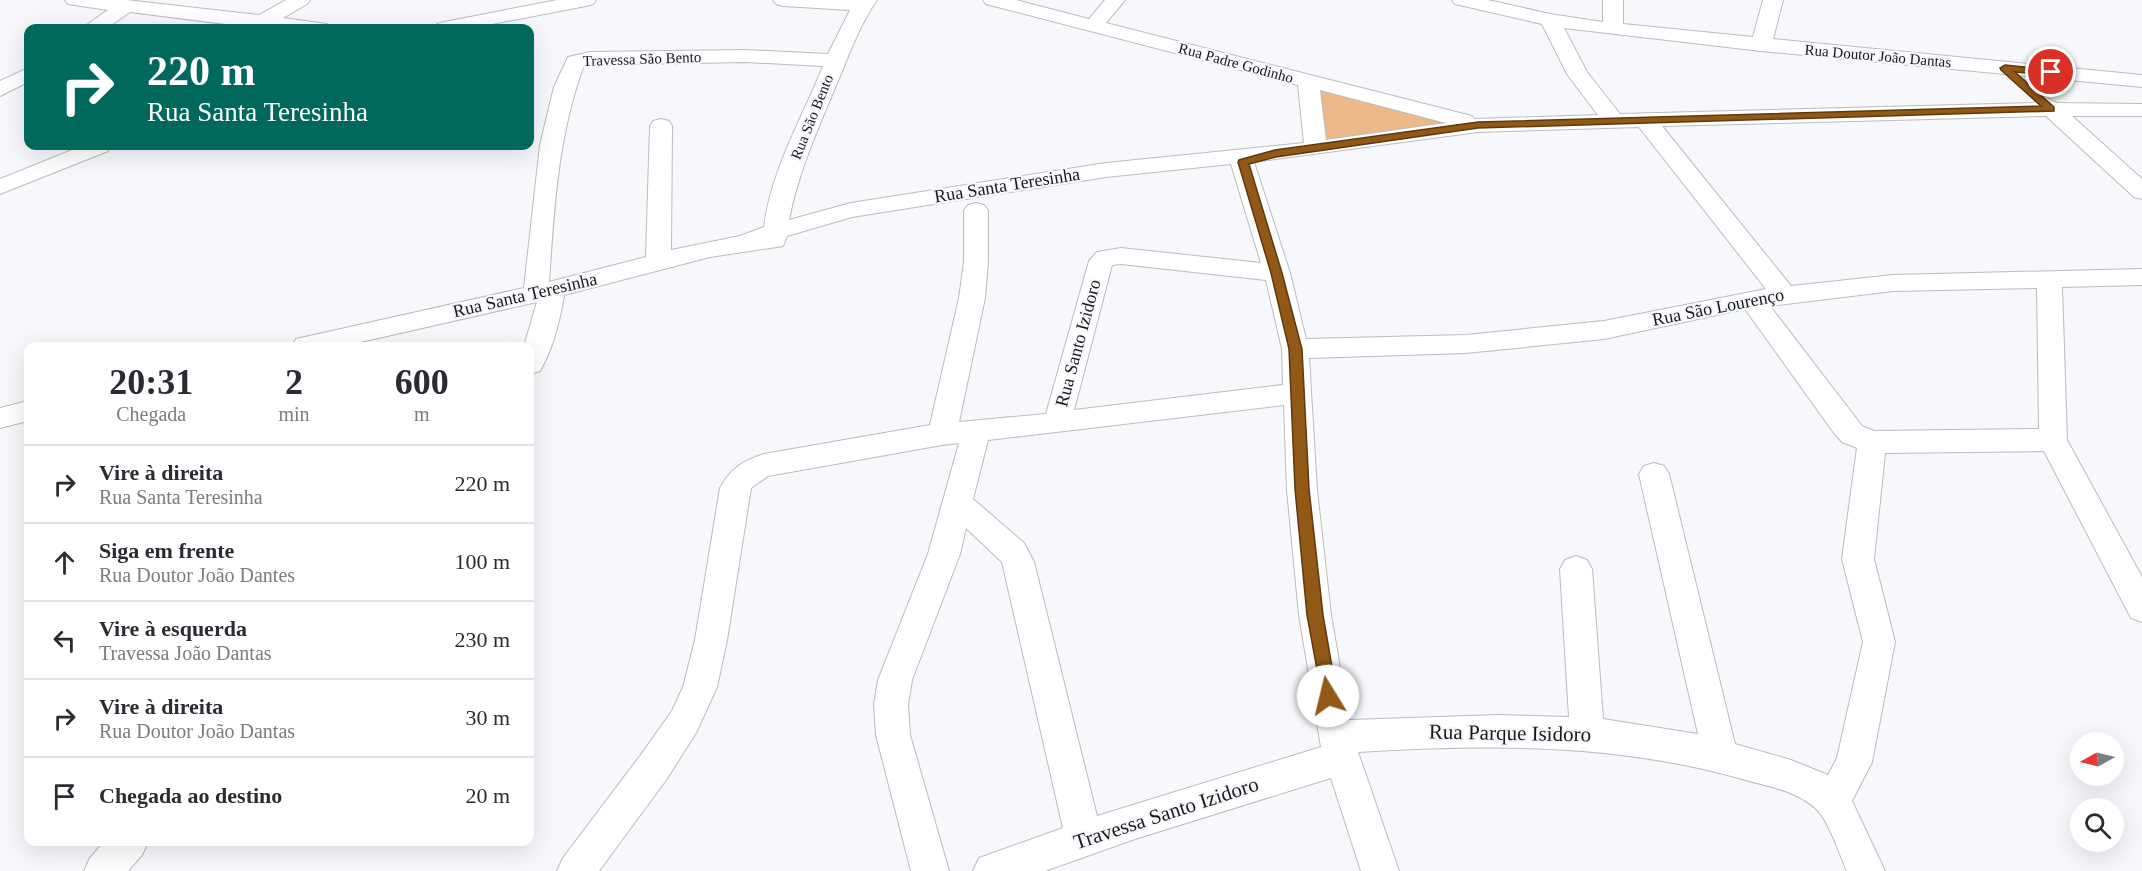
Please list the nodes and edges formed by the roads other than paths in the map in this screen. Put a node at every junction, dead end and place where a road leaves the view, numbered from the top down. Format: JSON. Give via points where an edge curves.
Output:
{"nodes":[{"id":1,"x":75,"y":0,"type":"edge"},
{"id":2,"x":300,"y":0,"type":"edge"},
{"id":3,"x":586,"y":0,"type":"edge"},
{"id":4,"x":783,"y":0,"type":"edge"},
{"id":5,"x":993,"y":0,"type":"edge"},
{"id":6,"x":1115,"y":0,"type":"edge"},
{"id":7,"x":1462,"y":0,"type":"edge"},
{"id":8,"x":1613,"y":0,"type":"edge"},
{"id":9,"x":1773,"y":0,"type":"edge"},
{"id":10,"x":865,"y":3,"type":"edge"},
{"id":11,"x":158,"y":5,"type":"edge"},
{"id":12,"x":125,"y":7,"type":"junction"},
{"id":13,"x":1550,"y":20,"type":"junction"},
{"id":14,"x":259,"y":23,"type":"junction"},
{"id":15,"x":101,"y":24,"type":"edge"},
{"id":16,"x":271,"y":24,"type":"edge"},
{"id":17,"x":464,"y":24,"type":"edge"},
{"id":18,"x":1094,"y":25,"type":"junction"},
{"id":19,"x":1614,"y":29,"type":"junction"},
{"id":20,"x":1761,"y":45,"type":"junction"},
{"id":21,"x":836,"y":61,"type":"junction"},
{"id":22,"x":2005,"y":68,"type":"junction"},
{"id":23,"x":24,"y":76,"type":"edge"},
{"id":24,"x":1308,"y":81,"type":"junction"},
{"id":25,"x":2142,"y":81,"type":"edge"},
{"id":26,"x":0,"y":90,"type":"edge"},
{"id":27,"x":2050,"y":109,"type":"junction"},
{"id":28,"x":2142,"y":110,"type":"edge"},
{"id":29,"x":1646,"y":121,"type":"junction"},
{"id":30,"x":1615,"y":122,"type":"junction"},
{"id":31,"x":1478,"y":125,"type":"junction"},
{"id":32,"x":662,"y":126,"type":"dead end"},
{"id":33,"x":1316,"y":147,"type":"junction"},
{"id":34,"x":90,"y":150,"type":"edge"},
{"id":35,"x":1241,"y":159,"type":"junction"},
{"id":36,"x":0,"y":187,"type":"edge"},
{"id":37,"x":2142,"y":192,"type":"edge"},
{"id":38,"x":976,"y":210,"type":"junction"},
{"id":39,"x":774,"y":235,"type":"junction"},
{"id":40,"x":658,"y":262,"type":"junction"},
{"id":41,"x":1276,"y":273,"type":"junction"},
{"id":42,"x":2142,"y":277,"type":"edge"},
{"id":43,"x":2049,"y":280,"type":"junction"},
{"id":44,"x":544,"y":291,"type":"junction"},
{"id":45,"x":1784,"y":294,"type":"junction"},
{"id":46,"x":1751,"y":298,"type":"junction"},
{"id":47,"x":322,"y":342,"type":"edge"},
{"id":48,"x":1295,"y":349,"type":"junction"},
{"id":49,"x":534,"y":355,"type":"edge"},
{"id":50,"x":1297,"y":393,"type":"junction"},
{"id":51,"x":24,"y":412,"type":"edge"},
{"id":52,"x":0,"y":418,"type":"edge"},
{"id":53,"x":1057,"y":423,"type":"junction"},
{"id":54,"x":976,"y":430,"type":"junction"},
{"id":55,"x":942,"y":434,"type":"junction"},
{"id":56,"x":2053,"y":440,"type":"junction"},
{"id":57,"x":1872,"y":442,"type":"junction"},
{"id":58,"x":1654,"y":474,"type":"dead end"},
{"id":59,"x":958,"y":503,"type":"junction"},
{"id":60,"x":1576,"y":569,"type":"dead end"},
{"id":61,"x":2142,"y":608,"type":"edge"},
{"id":62,"x":1587,"y":733,"type":"junction"},
{"id":63,"x":1338,"y":748,"type":"junction"},
{"id":64,"x":1720,"y":754,"type":"junction"},
{"id":65,"x":1833,"y":800,"type":"junction"},
{"id":66,"x":1084,"y":839,"type":"junction"},
{"id":67,"x":126,"y":846,"type":"edge"},
{"id":68,"x":104,"y":871,"type":"edge"},
{"id":69,"x":576,"y":871,"type":"edge"},
{"id":70,"x":930,"y":871,"type":"edge"},
{"id":71,"x":992,"y":871,"type":"edge"},
{"id":72,"x":1380,"y":871,"type":"edge"},
{"id":73,"x":1866,"y":871,"type":"edge"}],
"edges":[{"from":1,"to":12,"type":"street"},
{"from":2,"to":14,"type":"street"},
{"from":3,"to":17,"type":"street"},
{"from":4,"to":10,"type":"street"},
{"from":5,"to":18,"type":"street","name":"Rua Padre Godinho"},
{"from":6,"to":18,"type":"street"},
{"from":7,"to":13,"type":"street","name":"Rua Doutor João Dantas"},
{"from":8,"to":19,"type":"street"},
{"from":9,"to":20,"type":"street"},
{"from":10,"to":21,"type":"street","name":"Rua São Bento"},
{"from":11,"to":12,"type":"street"},
{"from":11,"to":14,"type":"street"},
{"from":12,"to":15,"type":"street"},
{"from":13,"to":19,"type":"street","name":"Rua Doutor João Dantas"},
{"from":13,"to":30,"type":"street","via":[[1566,57]]},
{"from":14,"to":16,"type":"street"},
{"from":18,"to":24,"type":"street","name":"Rua Padre Godinho"},
{"from":19,"to":20,"type":"street","name":"Rua Doutor João Dantas"},
{"from":20,"to":22,"type":"street","name":"Rua Doutor João Dantas"},
{"from":21,"to":39,"type":"street","name":"Rua São Bento","via":[[795,160]]},
{"from":21,"to":44,"type":"street","name":"Travessa São Bento","via":[[745,56],[575,61],[557,119],[543,196]]},
{"from":22,"to":25,"type":"street","name":"Rua Doutor João Dantas"},
{"from":22,"to":27,"type":"street"},
{"from":23,"to":26,"type":"street"},
{"from":24,"to":31,"type":"street","name":"Rua Padre Godinho"},
{"from":24,"to":33,"type":"street"},
{"from":27,"to":28,"type":"street"},
{"from":27,"to":29,"type":"street"},
{"from":27,"to":37,"type":"street"},
{"from":29,"to":30,"type":"street"},
{"from":29,"to":45,"type":"street"},
{"from":30,"to":31,"type":"street"},
{"from":31,"to":33,"type":"street","name":"Rua Santa Teresinha"},
{"from":32,"to":40,"type":"street"},
{"from":33,"to":35,"type":"street","name":"Rua Santa Teresinha"},
{"from":34,"to":36,"type":"street"},
{"from":35,"to":38,"type":"street","name":"Rua Santa Teresinha"},
{"from":35,"to":39,"type":"street","name":"Rua Santa Teresinha","via":[[1106,170],[884,204],[820,217]]},
{"from":35,"to":41,"type":"street"},
{"from":38,"to":39,"type":"street","name":"Rua Santa Teresinha"},
{"from":38,"to":55,"type":"street","via":[[972,298]]},
{"from":39,"to":40,"type":"street","name":"Rua Santa Teresinha"},
{"from":40,"to":44,"type":"street","name":"Rua Santa Teresinha"},
{"from":41,"to":48,"type":"street"},
{"from":41,"to":53,"type":"street","name":"Rua Santo Izidoro","via":[[1120,256],[1101,261]]},
{"from":42,"to":43,"type":"street","name":"Rua São Lourenço"},
{"from":43,"to":45,"type":"street","name":"Rua São Lourenço","via":[[1893,283]]},
{"from":43,"to":56,"type":"street"},
{"from":44,"to":47,"type":"street","name":"Rua Santa Teresinha"},
{"from":44,"to":49,"type":"street","via":[[541,338]]},
{"from":45,"to":46,"type":"street","name":"Rua São Lourenço"},
{"from":46,"to":48,"type":"street","name":"Rua São Lourenço","via":[[1604,330],[1466,344]]},
{"from":46,"to":57,"type":"street","via":[[1844,426]]},
{"from":48,"to":50,"type":"street"},
{"from":50,"to":53,"type":"street","name":"Rua Santo Izidoro"},
{"from":50,"to":63,"type":"street","via":[[1315,615]]},
{"from":51,"to":52,"type":"street"},
{"from":53,"to":54,"type":"street","name":"Rua Santo Izidoro"},
{"from":54,"to":55,"type":"street","name":"Rua Santo Izidoro"},
{"from":54,"to":59,"type":"street"},
{"from":55,"to":69,"type":"street","name":"Rua Santo Izidoro","via":[[764,465],[741,478],[735,488],[700,687],[684,722]]},
{"from":56,"to":57,"type":"street"},
{"from":56,"to":61,"type":"street"},
{"from":57,"to":65,"type":"street","via":[[1858,559],[1879,642],[1854,762]]},
{"from":58,"to":64,"type":"street"},
{"from":59,"to":66,"type":"street","via":[[1013,552],[1018,562]]},
{"from":59,"to":70,"type":"street","via":[[944,554],[895,680],[891,705],[893,735]]},
{"from":60,"to":62,"type":"street"},
{"from":62,"to":63,"type":"street","name":"Rua Parque Isidoro","via":[[1491,729]]},
{"from":62,"to":64,"type":"street","name":"Rua Parque Isidoro"},
{"from":63,"to":66,"type":"street","name":"Travessa Santo Izidoro"},
{"from":63,"to":72,"type":"street"},
{"from":64,"to":65,"type":"street","name":"Rua Parque Isidoro","via":[[1808,782]]},
{"from":65,"to":73,"type":"street"},
{"from":66,"to":71,"type":"street","name":"Travessa Santo Izidoro"},
{"from":67,"to":68,"type":"street"}]}
